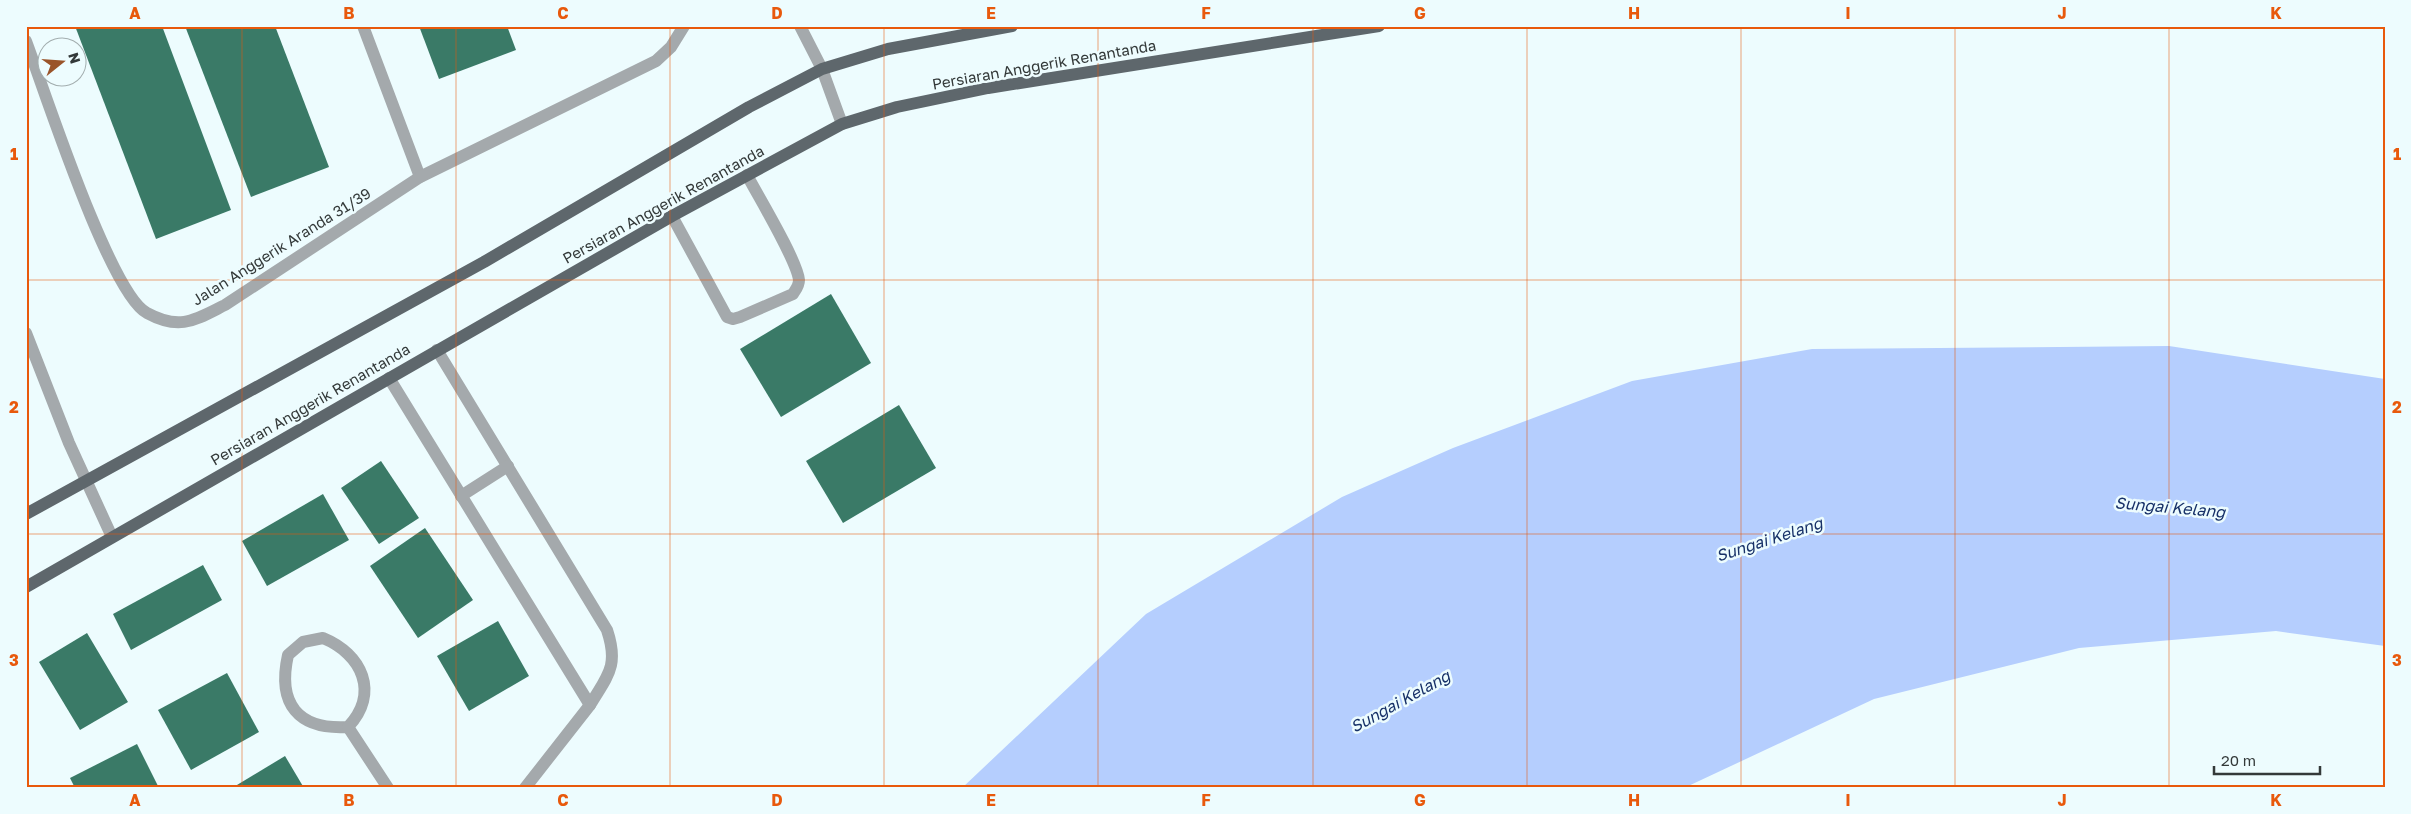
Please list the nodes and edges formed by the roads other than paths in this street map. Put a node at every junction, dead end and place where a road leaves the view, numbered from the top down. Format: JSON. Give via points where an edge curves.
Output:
{"nodes":[{"id":1,"x":363,"y":26,"type":"edge"},
{"id":2,"x":684,"y":26,"type":"edge"},
{"id":3,"x":800,"y":26,"type":"edge"},
{"id":4,"x":1012,"y":26,"type":"edge"},
{"id":5,"x":1379,"y":26,"type":"edge"},
{"id":6,"x":26,"y":41,"type":"edge"},
{"id":7,"x":822,"y":70,"type":"junction"},
{"id":8,"x":842,"y":124,"type":"junction"},
{"id":9,"x":747,"y":175,"type":"junction"},
{"id":10,"x":420,"y":177,"type":"junction"},
{"id":11,"x":672,"y":216,"type":"junction"},
{"id":12,"x":26,"y":333,"type":"edge"},
{"id":13,"x":438,"y":350,"type":"junction"},
{"id":14,"x":389,"y":378,"type":"junction"},
{"id":15,"x":508,"y":466,"type":"junction"},
{"id":16,"x":86,"y":480,"type":"junction"},
{"id":17,"x":461,"y":496,"type":"junction"},
{"id":18,"x":26,"y":514,"type":"edge"},
{"id":19,"x":112,"y":537,"type":"junction"},
{"id":20,"x":26,"y":586,"type":"edge"},
{"id":21,"x":590,"y":705,"type":"junction"},
{"id":22,"x":348,"y":727,"type":"junction"},
{"id":23,"x":388,"y":788,"type":"edge"},
{"id":24,"x":525,"y":788,"type":"edge"}],
"edges":[{"from":1,"to":10,"type":"street"},
{"from":2,"to":10,"type":"street","name":"Jalan Anggerik Aranda 31/39","via":[[671,47],[656,62]]},
{"from":3,"to":7,"type":"street"},
{"from":4,"to":7,"type":"main road","via":[[888,49]]},
{"from":5,"to":8,"type":"main road","name":"Persiaran Anggerik Renantanda","via":[[988,88],[897,107]]},
{"from":6,"to":10,"type":"street","name":"Jalan Anggerik Aranda 31/39","via":[[104,249],[128,295],[145,313],[167,321],[191,322],[225,305]]},
{"from":7,"to":8,"type":"street"},
{"from":7,"to":16,"type":"main road","via":[[749,107],[484,262]]},
{"from":8,"to":9,"type":"main road","name":"Persiaran Anggerik Renantanda"},
{"from":9,"to":11,"type":"main road","name":"Persiaran Anggerik Renantanda"},
{"from":9,"to":11,"type":"street","via":[[793,262],[799,280],[793,294],[740,317],[727,317]]},
{"from":11,"to":13,"type":"main road","name":"Persiaran Anggerik Renantanda"},
{"from":12,"to":16,"type":"street"},
{"from":13,"to":14,"type":"main road","name":"Persiaran Anggerik Renantanda"},
{"from":13,"to":15,"type":"street"},
{"from":14,"to":17,"type":"street"},
{"from":14,"to":19,"type":"main road","name":"Persiaran Anggerik Renantanda"},
{"from":15,"to":17,"type":"street"},
{"from":15,"to":21,"type":"street","via":[[607,630],[613,648],[611,668]]},
{"from":16,"to":18,"type":"main road"},
{"from":16,"to":19,"type":"street"},
{"from":17,"to":21,"type":"street"},
{"from":19,"to":20,"type":"main road","name":"Persiaran Anggerik Renantanda"},
{"from":21,"to":24,"type":"street"},
{"from":22,"to":22,"type":"street","via":[[328,729],[304,720],[291,704],[284,686],[285,669],[288,655],[303,642],[323,638],[338,644],[351,655],[361,671],[365,691],[360,714]]},
{"from":22,"to":23,"type":"street"}]}
